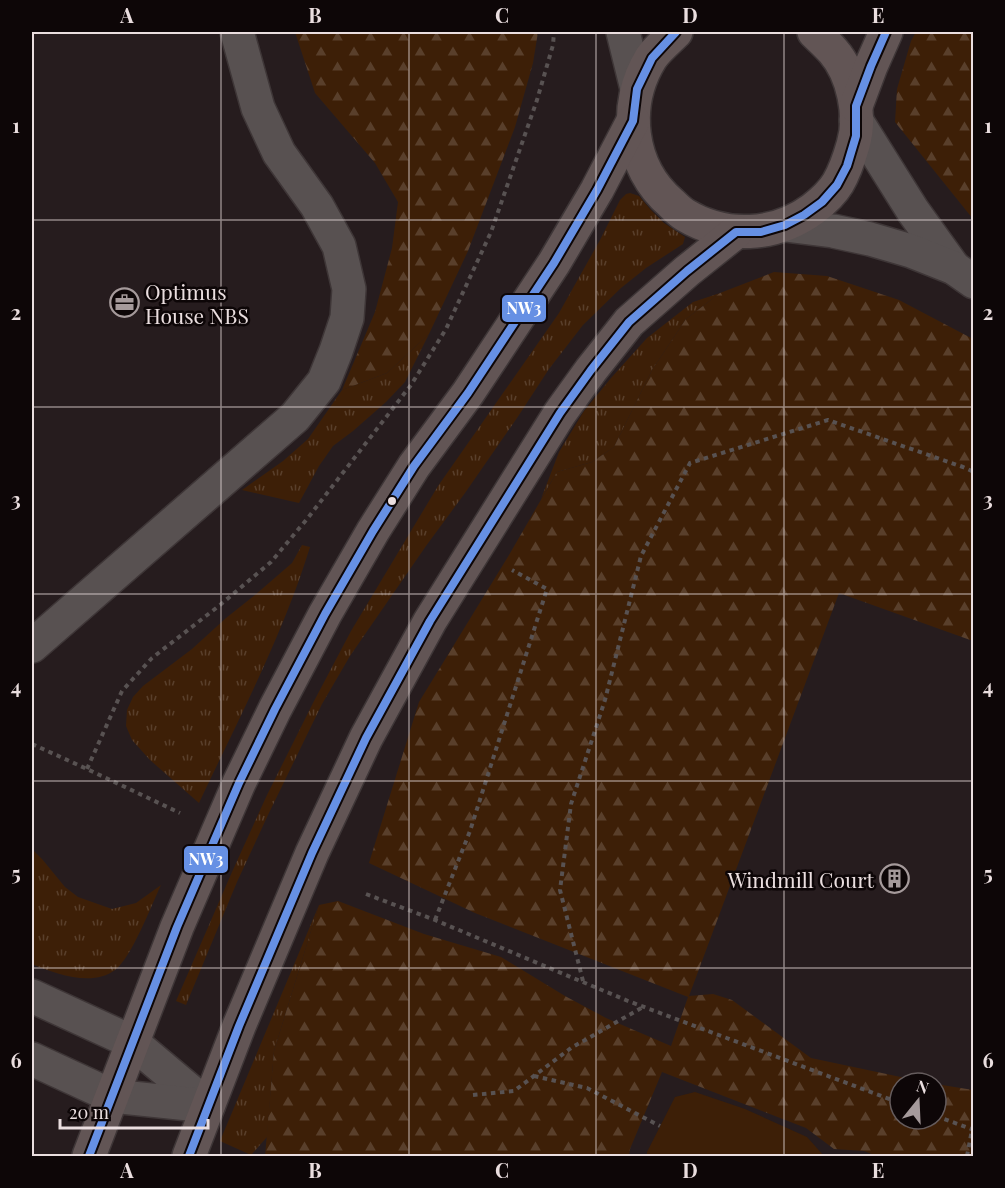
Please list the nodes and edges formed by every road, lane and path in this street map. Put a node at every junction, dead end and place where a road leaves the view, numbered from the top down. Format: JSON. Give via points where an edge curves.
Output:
{"nodes":[{"id":1,"x":237,"y":32,"type":"edge"},
{"id":2,"x":623,"y":32,"type":"edge"},
{"id":3,"x":676,"y":32,"type":"edge"},
{"id":4,"x":814,"y":32,"type":"edge"},
{"id":5,"x":886,"y":32,"type":"edge"},
{"id":6,"x":635,"y":105,"type":"junction"},
{"id":7,"x":856,"y":113,"type":"junction"},
{"id":8,"x":785,"y":225,"type":"junction"},
{"id":9,"x":736,"y":232,"type":"junction"},
{"id":10,"x":964,"y":275,"type":"edge"},
{"id":11,"x":974,"y":472,"type":"edge"},
{"id":12,"x":476,"y":548,"type":"junction"},
{"id":13,"x":32,"y":646,"type":"edge"},
{"id":14,"x":32,"y":744,"type":"edge"},
{"id":15,"x":183,"y":815,"type":"dead end"},
{"id":16,"x":366,"y":894,"type":"dead end"},
{"id":17,"x":435,"y":920,"type":"junction"},
{"id":18,"x":583,"y":981,"type":"junction"},
{"id":19,"x":32,"y":996,"type":"edge"},
{"id":20,"x":644,"y":1006,"type":"junction"},
{"id":21,"x":132,"y":1042,"type":"junction"},
{"id":22,"x":32,"y":1059,"type":"edge"},
{"id":23,"x":533,"y":1076,"type":"junction"},
{"id":24,"x":472,"y":1095,"type":"dead end"},
{"id":25,"x":112,"y":1096,"type":"junction"},
{"id":26,"x":888,"y":1098,"type":"edge"},
{"id":27,"x":208,"y":1106,"type":"junction"},
{"id":28,"x":948,"y":1121,"type":"edge"},
{"id":29,"x":660,"y":1126,"type":"dead end"},
{"id":30,"x":973,"y":1130,"type":"edge"},
{"id":31,"x":89,"y":1156,"type":"edge"},
{"id":32,"x":189,"y":1156,"type":"edge"},
{"id":33,"x":968,"y":1156,"type":"edge"}],
"edges":[{"from":1,"to":13,"type":"street","via":[[258,108],[279,153],[317,206],[339,246],[349,288],[347,318],[336,351],[324,381],[296,417]]},
{"from":2,"to":6,"type":"street"},
{"from":3,"to":6,"type":"main road","via":[[652,57]]},
{"from":4,"to":7,"type":"main road","via":[[834,52],[849,78]]},
{"from":5,"to":7,"type":"main road"},
{"from":6,"to":9,"type":"main road","via":[[636,148],[646,174],[663,196],[684,214],[709,226]]},
{"from":6,"to":21,"type":"main road","via":[[597,190],[554,263],[468,393],[414,466],[325,614],[239,783]]},
{"from":7,"to":8,"type":"main road","via":[[856,136],[848,166],[837,185],[822,202]]},
{"from":7,"to":10,"type":"street","via":[[907,202]]},
{"from":8,"to":9,"type":"main road"},
{"from":8,"to":10,"type":"street","via":[[870,239]]},
{"from":9,"to":12,"type":"main road","via":[[629,322],[560,413]]},
{"from":11,"to":18,"type":"path","via":[[828,420],[690,463],[641,556],[605,700],[571,804],[560,890]]},
{"from":12,"to":17,"type":"path","via":[[547,589],[470,831]]},
{"from":12,"to":27,"type":"main road","via":[[430,621],[366,738],[308,863]]},
{"from":14,"to":15,"type":"path"},
{"from":16,"to":17,"type":"path"},
{"from":17,"to":18,"type":"path"},
{"from":18,"to":20,"type":"path"},
{"from":19,"to":21,"type":"street"},
{"from":20,"to":23,"type":"path","via":[[571,1048]]},
{"from":20,"to":26,"type":"path"},
{"from":21,"to":25,"type":"main road"},
{"from":21,"to":27,"type":"street"},
{"from":22,"to":25,"type":"street"},
{"from":23,"to":24,"type":"path","via":[[514,1090]]},
{"from":23,"to":29,"type":"path","via":[[587,1088]]},
{"from":25,"to":27,"type":"street"},
{"from":25,"to":31,"type":"main road"},
{"from":27,"to":32,"type":"main road"},
{"from":28,"to":30,"type":"path"},
{"from":30,"to":33,"type":"path"}]}
